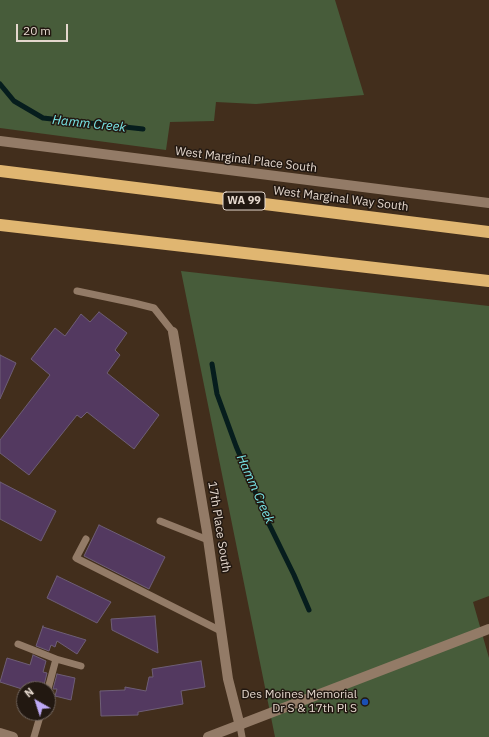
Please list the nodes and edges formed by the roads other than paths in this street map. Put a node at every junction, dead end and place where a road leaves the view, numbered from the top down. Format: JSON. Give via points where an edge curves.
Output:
{"nodes":[{"id":1,"x":0,"y":141,"type":"edge"},
{"id":2,"x":0,"y":171,"type":"edge"},
{"id":3,"x":489,"y":204,"type":"edge"},
{"id":4,"x":0,"y":225,"type":"edge"},
{"id":5,"x":489,"y":232,"type":"edge"},
{"id":6,"x":489,"y":281,"type":"edge"},
{"id":7,"x":77,"y":291,"type":"dead end"},
{"id":8,"x":173,"y":332,"type":"joint"},
{"id":9,"x":160,"y":522,"type":"dead end"},
{"id":10,"x":86,"y":539,"type":"dead end"},
{"id":11,"x":208,"y":540,"type":"junction"},
{"id":12,"x":489,"y":629,"type":"edge"},
{"id":13,"x":221,"y":631,"type":"junction"},
{"id":14,"x":18,"y":644,"type":"dead end"},
{"id":15,"x":56,"y":659,"type":"junction"},
{"id":16,"x":82,"y":666,"type":"dead end"},
{"id":17,"x":50,"y":681,"type":"edge"},
{"id":18,"x":39,"y":721,"type":"edge"},
{"id":19,"x":240,"y":726,"type":"junction"},
{"id":20,"x":0,"y":733,"type":"edge"},
{"id":21,"x":13,"y":737,"type":"edge"},
{"id":22,"x":34,"y":737,"type":"edge"},
{"id":23,"x":208,"y":737,"type":"edge"},
{"id":24,"x":242,"y":737,"type":"edge"}],
"edges":[{"from":1,"to":3,"type":"street","name":"West Marginal Place South"},
{"from":2,"to":5,"type":"highway","name":"West Marginal Way South","number":"WA 99"},
{"from":4,"to":6,"type":"highway"},
{"from":7,"to":8,"type":"lane","via":[[154,308]]},
{"from":8,"to":11,"type":"street","name":"17th Place South"},
{"from":9,"to":11,"type":"lane"},
{"from":10,"to":13,"type":"lane","via":[[76,558]]},
{"from":11,"to":13,"type":"street","name":"17th Place South"},
{"from":12,"to":19,"type":"street"},
{"from":13,"to":19,"type":"street","name":"17th Place South","via":[[228,679]]},
{"from":14,"to":15,"type":"lane"},
{"from":15,"to":16,"type":"lane"},
{"from":15,"to":17,"type":"lane"},
{"from":18,"to":22,"type":"lane"},
{"from":19,"to":23,"type":"street"},
{"from":19,"to":24,"type":"lane"},
{"from":20,"to":21,"type":"street"}]}
